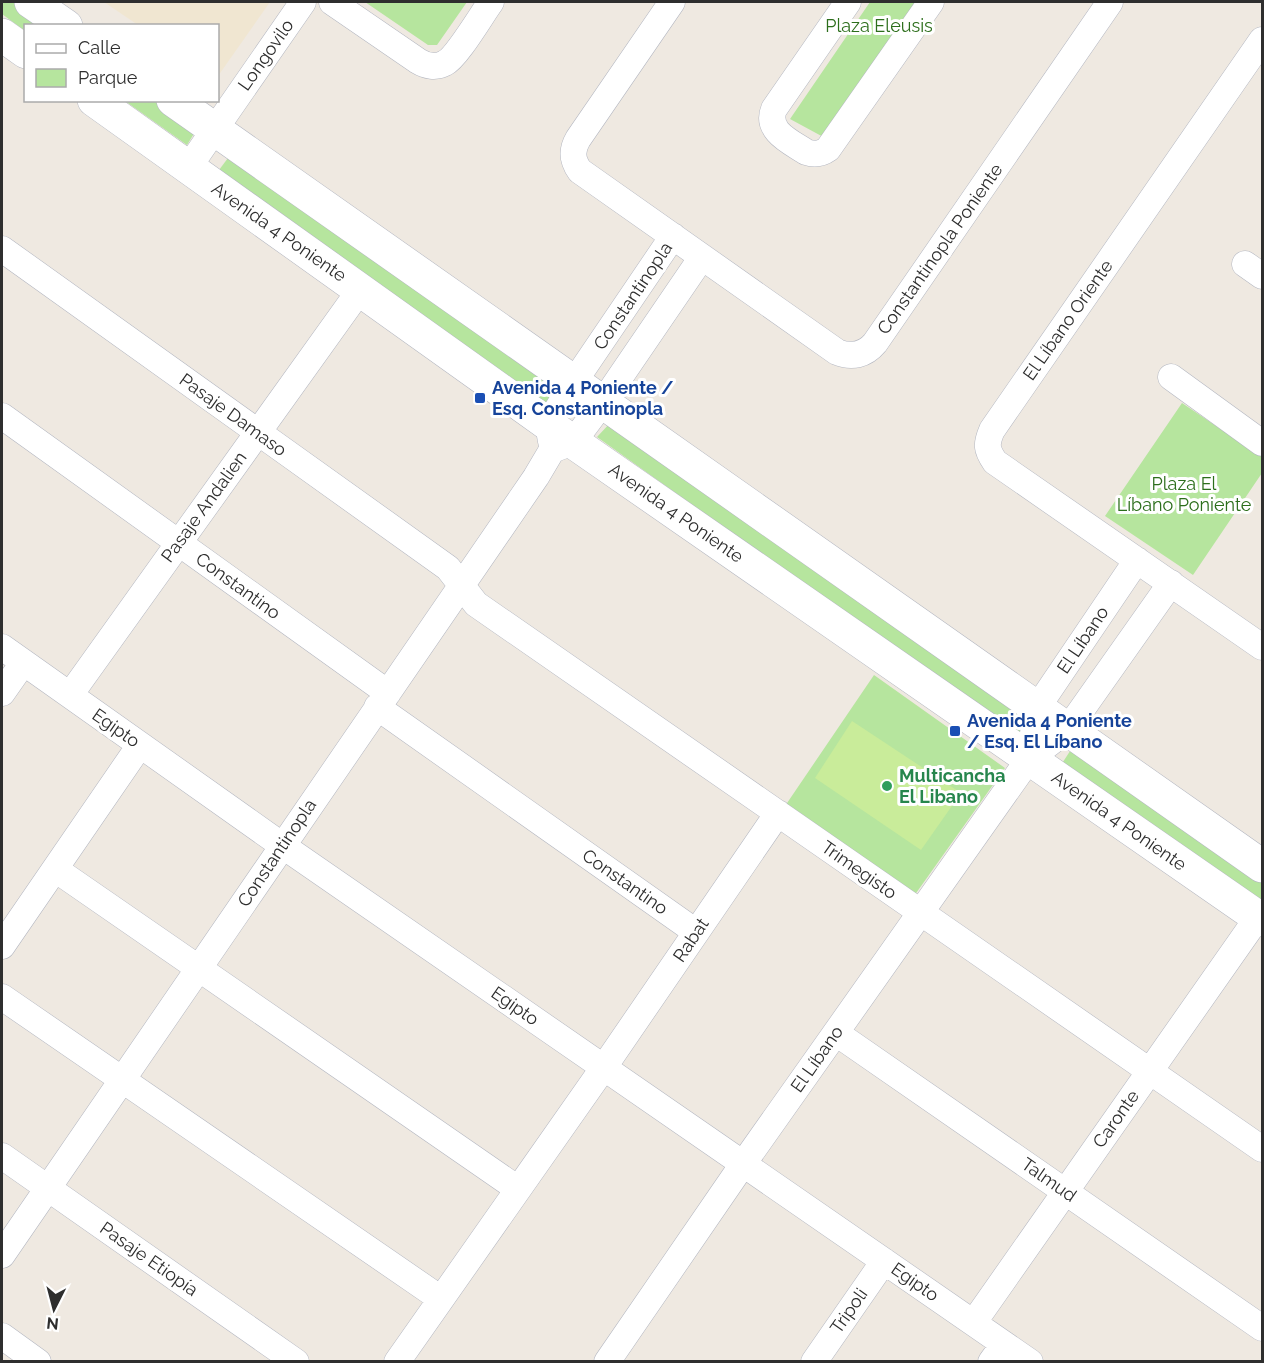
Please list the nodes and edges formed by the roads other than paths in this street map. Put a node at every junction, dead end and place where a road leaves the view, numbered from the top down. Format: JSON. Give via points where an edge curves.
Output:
{"nodes":[{"id":1,"x":32,"y":2,"type":"edge"},
{"id":2,"x":303,"y":2,"type":"edge"},
{"id":3,"x":332,"y":2,"type":"edge"},
{"id":4,"x":491,"y":2,"type":"edge"},
{"id":5,"x":672,"y":2,"type":"edge"},
{"id":6,"x":848,"y":2,"type":"edge"},
{"id":7,"x":931,"y":2,"type":"edge"},
{"id":8,"x":1110,"y":2,"type":"edge"},
{"id":9,"x":63,"y":24,"type":"edge"},
{"id":10,"x":2,"y":35,"type":"edge"},
{"id":11,"x":1263,"y":40,"type":"edge"},
{"id":12,"x":24,"y":51,"type":"edge"},
{"id":13,"x":97,"y":102,"type":"edge"},
{"id":14,"x":176,"y":102,"type":"edge"},
{"id":15,"x":214,"y":130,"type":"junction"},
{"id":16,"x":188,"y":168,"type":"junction"},
{"id":17,"x":688,"y":247,"type":"junction"},
{"id":18,"x":2,"y":249,"type":"edge"},
{"id":19,"x":360,"y":290,"type":"junction"},
{"id":20,"x":1171,"y":377,"type":"dead end"},
{"id":21,"x":574,"y":382,"type":"junction"},
{"id":22,"x":603,"y":402,"type":"junction"},
{"id":23,"x":2,"y":416,"type":"edge"},
{"id":24,"x":258,"y":433,"type":"junction"},
{"id":25,"x":558,"y":438,"type":"junction"},
{"id":26,"x":1263,"y":442,"type":"edge"},
{"id":27,"x":179,"y":543,"type":"junction"},
{"id":28,"x":1137,"y":560,"type":"junction"},
{"id":29,"x":1171,"y":583,"type":"junction"},
{"id":30,"x":461,"y":585,"type":"junction"},
{"id":31,"x":1263,"y":646,"type":"edge"},
{"id":32,"x":2,"y":647,"type":"edge"},
{"id":33,"x":23,"y":663,"type":"junction"},
{"id":34,"x":2,"y":693,"type":"edge"},
{"id":35,"x":69,"y":695,"type":"junction"},
{"id":36,"x":382,"y":700,"type":"junction"},
{"id":37,"x":1037,"y":708,"type":"junction"},
{"id":38,"x":1068,"y":729,"type":"junction"},
{"id":39,"x":140,"y":745,"type":"junction"},
{"id":40,"x":1029,"y":759,"type":"junction"},
{"id":41,"x":778,"y":813,"type":"junction"},
{"id":42,"x":283,"y":846,"type":"junction"},
{"id":43,"x":1263,"y":866,"type":"edge"},
{"id":44,"x":55,"y":869,"type":"junction"},
{"id":45,"x":921,"y":912,"type":"junction"},
{"id":46,"x":1260,"y":918,"type":"edge"},
{"id":47,"x":696,"y":932,"type":"junction"},
{"id":48,"x":2,"y":946,"type":"edge"},
{"id":49,"x":198,"y":968,"type":"junction"},
{"id":50,"x":2,"y":997,"type":"edge"},
{"id":51,"x":836,"y":1033,"type":"junction"},
{"id":52,"x":604,"y":1067,"type":"junction"},
{"id":53,"x":1150,"y":1071,"type":"junction"},
{"id":54,"x":122,"y":1080,"type":"junction"},
{"id":55,"x":1263,"y":1149,"type":"edge"},
{"id":56,"x":2,"y":1156,"type":"edge"},
{"id":57,"x":743,"y":1164,"type":"junction"},
{"id":58,"x":47,"y":1188,"type":"junction"},
{"id":59,"x":518,"y":1189,"type":"junction"},
{"id":60,"x":1065,"y":1192,"type":"junction"},
{"id":61,"x":2,"y":1255,"type":"edge"},
{"id":62,"x":884,"y":1260,"type":"junction"},
{"id":63,"x":441,"y":1299,"type":"junction"},
{"id":64,"x":974,"y":1322,"type":"junction"},
{"id":65,"x":1263,"y":1328,"type":"edge"},
{"id":66,"x":2,"y":1336,"type":"edge"},
{"id":67,"x":998,"y":1353,"type":"edge"},
{"id":68,"x":38,"y":1362,"type":"edge"},
{"id":69,"x":296,"y":1362,"type":"edge"},
{"id":70,"x":397,"y":1362,"type":"edge"},
{"id":71,"x":607,"y":1362,"type":"edge"},
{"id":72,"x":814,"y":1362,"type":"edge"},
{"id":73,"x":1030,"y":1362,"type":"edge"}],
"edges":[{"from":1,"to":9,"type":"street"},
{"from":2,"to":15,"type":"street","name":"Longovilo"},
{"from":3,"to":4,"type":"street","via":[[418,61],[438,66],[451,59]]},
{"from":5,"to":17,"type":"street","via":[[578,139],[573,156],[580,171]]},
{"from":6,"to":7,"type":"street","via":[[771,116],[774,129],[812,154],[828,149]]},
{"from":8,"to":17,"type":"street","name":"Constantinopla Poniente","via":[[875,343],[865,352],[837,352]]},
{"from":10,"to":12,"type":"street"},
{"from":11,"to":28,"type":"street","name":"El Líbano Oriente","via":[[988,439],[987,448],[995,462]]},
{"from":13,"to":16,"type":"street","name":"Avenida 4 Poniente"},
{"from":14,"to":15,"type":"street"},
{"from":15,"to":16,"type":"street","name":"Longovilo"},
{"from":15,"to":21,"type":"street"},
{"from":16,"to":19,"type":"street","name":"Avenida 4 Poniente"},
{"from":17,"to":21,"type":"street","name":"Constantinopla"},
{"from":17,"to":22,"type":"street","name":"Constantinopla"},
{"from":18,"to":24,"type":"street","name":"Pasaje Damaso"},
{"from":19,"to":24,"type":"street","name":"Pasaje Andalien"},
{"from":19,"to":25,"type":"street","name":"Avenida 4 Poniente"},
{"from":20,"to":26,"type":"street"},
{"from":21,"to":22,"type":"street"},
{"from":21,"to":25,"type":"street","name":"Constantinopla"},
{"from":22,"to":25,"type":"street","name":"Constantinopla"},
{"from":22,"to":37,"type":"street"},
{"from":23,"to":27,"type":"street","name":"Constantino"},
{"from":24,"to":27,"type":"street","name":"Pasaje Andalien"},
{"from":24,"to":30,"type":"street","name":"Pasaje Damaso","via":[[448,568]]},
{"from":25,"to":30,"type":"street","name":"Constantinopla","via":[[536,477]]},
{"from":25,"to":40,"type":"street","name":"Avenida 4 Poniente"},
{"from":27,"to":35,"type":"street","name":"Pasaje Andalien"},
{"from":27,"to":36,"type":"street","name":"Constantino"},
{"from":28,"to":29,"type":"street"},
{"from":28,"to":37,"type":"street","name":"El Líbano"},
{"from":29,"to":31,"type":"street"},
{"from":29,"to":38,"type":"street","name":"El Líbano"},
{"from":30,"to":36,"type":"street","name":"Constantinopla"},
{"from":30,"to":41,"type":"street","name":"Trimegisto","via":[[476,604]]},
{"from":32,"to":33,"type":"street","name":"Egipto"},
{"from":33,"to":34,"type":"street"},
{"from":33,"to":35,"type":"street","name":"Egipto"},
{"from":35,"to":39,"type":"street","name":"Egipto"},
{"from":36,"to":42,"type":"street","name":"Constantinopla"},
{"from":36,"to":47,"type":"street","name":"Constantino"},
{"from":37,"to":38,"type":"street"},
{"from":37,"to":40,"type":"street","name":"El Líbano"},
{"from":38,"to":40,"type":"street","name":"El Líbano"},
{"from":38,"to":43,"type":"street"},
{"from":39,"to":42,"type":"street","name":"Egipto"},
{"from":39,"to":44,"type":"street"},
{"from":40,"to":45,"type":"street","name":"El Líbano"},
{"from":40,"to":46,"type":"street","name":"Avenida 4 Poniente"},
{"from":41,"to":45,"type":"street","name":"Trimegisto"},
{"from":41,"to":47,"type":"street","name":"Rabat"},
{"from":42,"to":49,"type":"street","name":"Constantinopla"},
{"from":42,"to":52,"type":"street","name":"Egipto"},
{"from":44,"to":48,"type":"street"},
{"from":44,"to":49,"type":"street"},
{"from":45,"to":51,"type":"street","name":"El Líbano"},
{"from":45,"to":53,"type":"street","name":"Trimegisto"},
{"from":46,"to":53,"type":"street","name":"Caronte"},
{"from":47,"to":52,"type":"street","name":"Rabat"},
{"from":49,"to":54,"type":"street","name":"Constantinopla"},
{"from":49,"to":59,"type":"street"},
{"from":50,"to":54,"type":"street"},
{"from":51,"to":57,"type":"street","name":"El Líbano"},
{"from":51,"to":60,"type":"street","name":"Talmud"},
{"from":52,"to":57,"type":"street","name":"Egipto"},
{"from":52,"to":59,"type":"street","name":"Rabat"},
{"from":53,"to":55,"type":"street","name":"Trimegisto"},
{"from":53,"to":60,"type":"street","name":"Caronte"},
{"from":54,"to":58,"type":"street","name":"Constantinopla"},
{"from":54,"to":63,"type":"street"},
{"from":56,"to":58,"type":"street","name":"Pasaje Etiopía"},
{"from":57,"to":62,"type":"street","name":"Egipto"},
{"from":57,"to":71,"type":"street","name":"El Líbano"},
{"from":58,"to":61,"type":"street","name":"Constantinopla"},
{"from":58,"to":69,"type":"street","name":"Pasaje Etiopía"},
{"from":59,"to":63,"type":"street","name":"Rabat"},
{"from":60,"to":64,"type":"street","name":"Caronte"},
{"from":60,"to":65,"type":"street","name":"Talmud"},
{"from":62,"to":64,"type":"street","name":"Egipto"},
{"from":62,"to":72,"type":"street","name":"Tripoli"},
{"from":63,"to":70,"type":"street","name":"Rabat"},
{"from":64,"to":67,"type":"street","name":"Egipto"},
{"from":66,"to":68,"type":"street"},
{"from":67,"to":73,"type":"street","name":"Egipto"}]}
